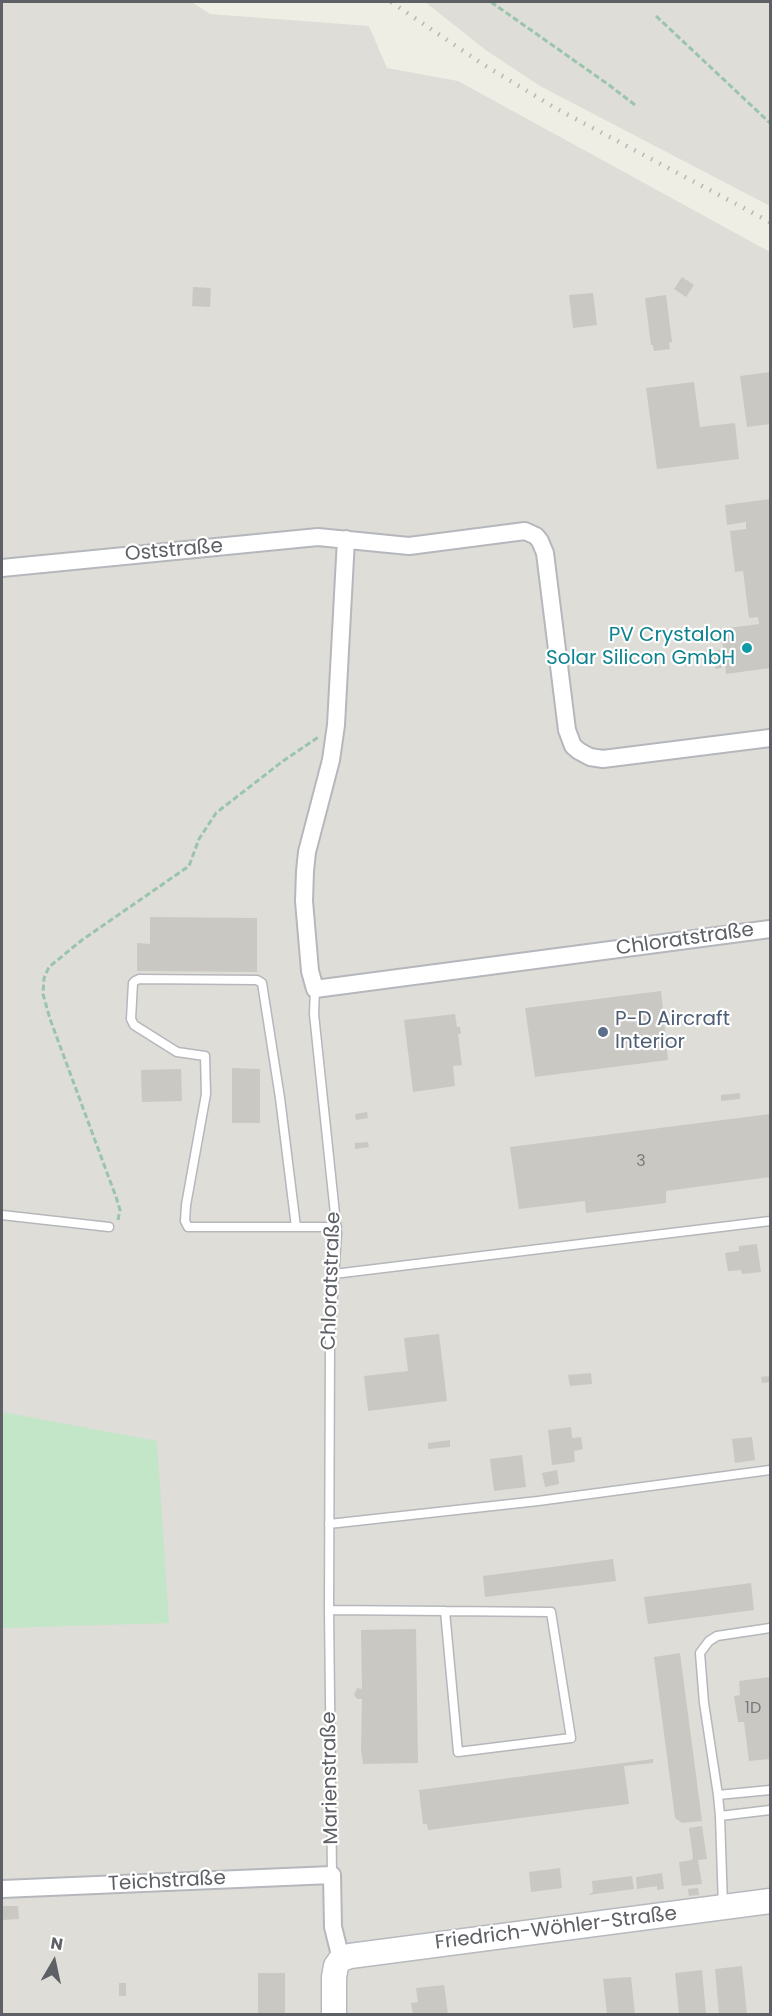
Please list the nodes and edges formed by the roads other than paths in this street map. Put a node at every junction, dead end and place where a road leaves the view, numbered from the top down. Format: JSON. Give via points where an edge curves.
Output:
{"nodes":[{"id":1,"x":346,"y":539,"type":"junction"},
{"id":2,"x":2,"y":568,"type":"edge"},
{"id":3,"x":771,"y":738,"type":"edge"},
{"id":4,"x":771,"y":929,"type":"edge"},
{"id":5,"x":315,"y":989,"type":"junction"},
{"id":6,"x":2,"y":1215,"type":"edge"},
{"id":7,"x":771,"y":1221,"type":"edge"},
{"id":8,"x":109,"y":1227,"type":"road end"},
{"id":9,"x":296,"y":1227,"type":"junction"},
{"id":10,"x":337,"y":1227,"type":"junction"},
{"id":11,"x":334,"y":1274,"type":"junction"},
{"id":12,"x":771,"y":1470,"type":"edge"},
{"id":13,"x":329,"y":1524,"type":"junction"},
{"id":14,"x":330,"y":1539,"type":"joint"},
{"id":15,"x":329,"y":1610,"type":"junction"},
{"id":16,"x":445,"y":1611,"type":"junction"},
{"id":17,"x":771,"y":1628,"type":"edge"},
{"id":18,"x":771,"y":1790,"type":"edge"},
{"id":19,"x":718,"y":1796,"type":"junction"},
{"id":20,"x":771,"y":1810,"type":"edge"},
{"id":21,"x":720,"y":1815,"type":"junction"},
{"id":22,"x":332,"y":1875,"type":"junction"},
{"id":23,"x":2,"y":1889,"type":"edge"},
{"id":24,"x":771,"y":1902,"type":"edge"},
{"id":25,"x":723,"y":1908,"type":"junction"},
{"id":26,"x":341,"y":1959,"type":"junction"},
{"id":27,"x":334,"y":2014,"type":"edge"}],
"edges":[{"from":1,"to":2,"type":"street","name":"Oststraße","via":[[318,537]]},
{"from":1,"to":3,"type":"street","name":"Oststraße","via":[[409,546],[519,531],[536,536],[546,559],[567,730],[573,746],[584,755],[603,759]]},
{"from":1,"to":5,"type":"street","name":"Chloratstraße","via":[[336,725],[305,871],[305,913]]},
{"from":4,"to":5,"type":"street","name":"Chloratstraße"},
{"from":5,"to":10,"type":"lane","name":"Chloratstraße","via":[[314,1014]]},
{"from":6,"to":8,"type":"lane"},
{"from":7,"to":11,"type":"lane"},
{"from":9,"to":9,"type":"lane","via":[[188,1227],[186,1205],[206,1094],[205,1056],[177,1052],[134,1024],[131,1019],[135,981],[262,983]]},
{"from":9,"to":10,"type":"lane"},
{"from":10,"to":11,"type":"lane","name":"Chloratstraße"},
{"from":11,"to":13,"type":"lane","name":"Chloratstraße"},
{"from":12,"to":13,"type":"lane"},
{"from":13,"to":14,"type":"lane","name":"Chloratstraße"},
{"from":14,"to":15,"type":"lane","name":"Marienstraße"},
{"from":15,"to":16,"type":"lane"},
{"from":15,"to":22,"type":"lane","name":"Marienstraße"},
{"from":16,"to":16,"type":"lane","via":[[458,1752],[571,1738],[551,1612]]},
{"from":17,"to":19,"type":"lane","via":[[717,1636],[700,1653]]},
{"from":18,"to":19,"type":"lane"},
{"from":19,"to":21,"type":"lane"},
{"from":20,"to":21,"type":"lane"},
{"from":21,"to":25,"type":"lane"},
{"from":22,"to":23,"type":"street","name":"Teichstraße"},
{"from":22,"to":26,"type":"street","name":"Marienstraße","via":[[333,1927]]},
{"from":24,"to":25,"type":"street","name":"Friedrich-Wöhler-Straße"},
{"from":25,"to":26,"type":"street","name":"Friedrich-Wöhler-Straße"},
{"from":26,"to":27,"type":"street","name":"Marienstraße","via":[[333,1977]]}]}
